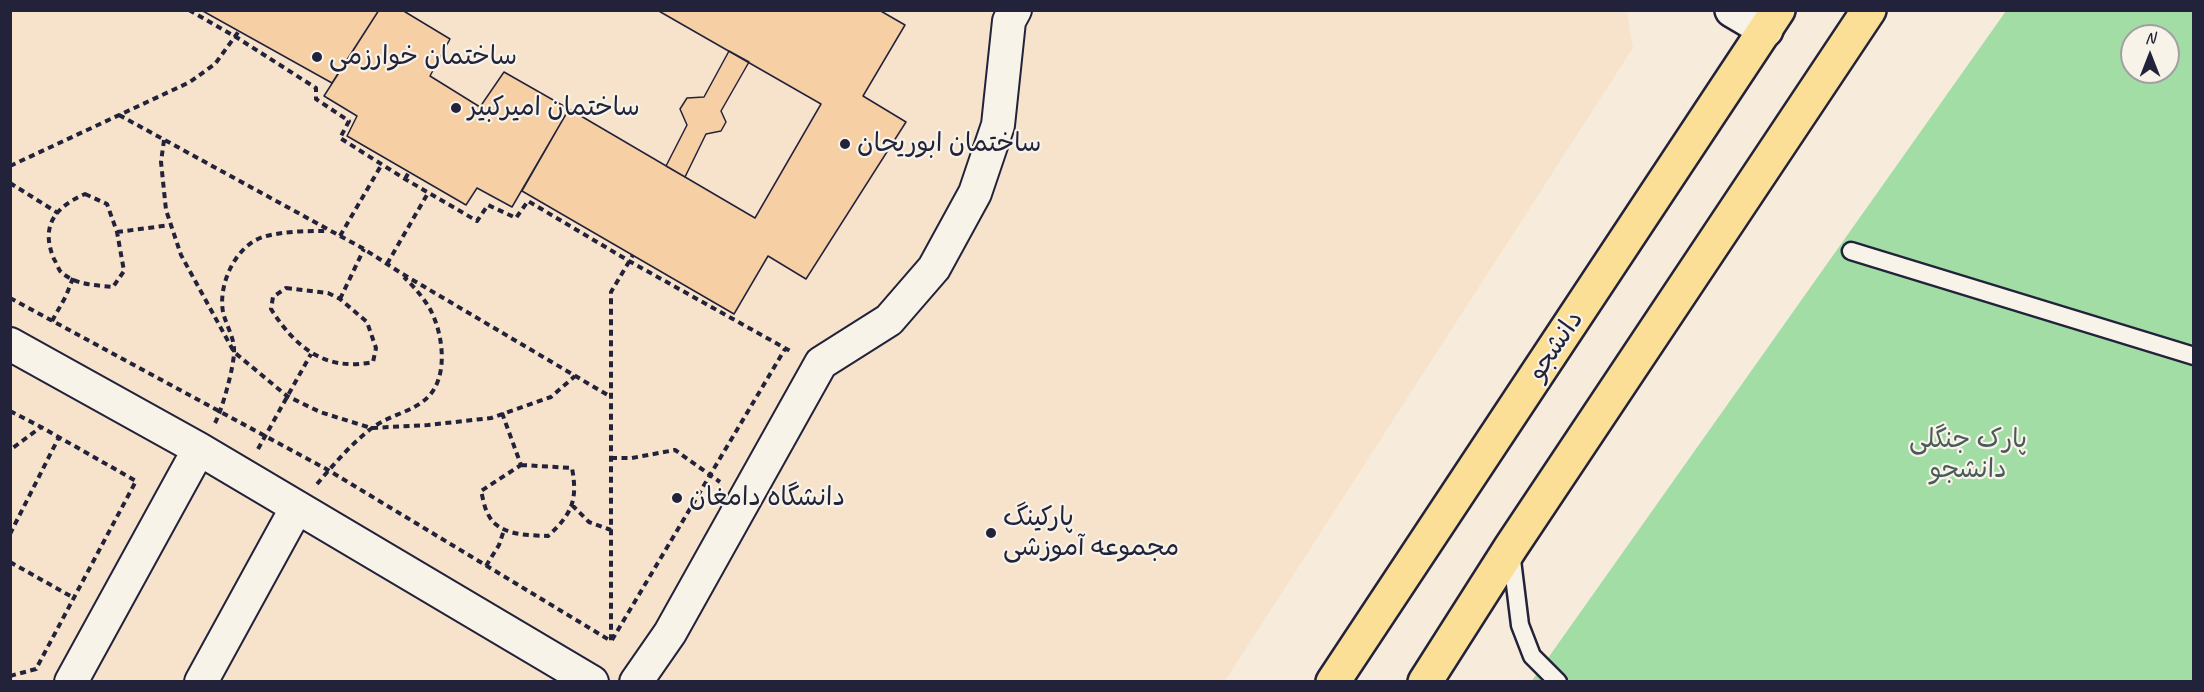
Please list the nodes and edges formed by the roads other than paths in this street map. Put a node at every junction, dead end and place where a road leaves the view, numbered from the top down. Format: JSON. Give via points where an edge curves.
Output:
{"nodes":[{"id":1,"x":1015,"y":10,"type":"edge"},
{"id":2,"x":1732,"y":10,"type":"edge"},
{"id":3,"x":1869,"y":10,"type":"edge"},
{"id":4,"x":1772,"y":20,"type":"edge"},
{"id":5,"x":1851,"y":251,"type":"dead end"},
{"id":6,"x":10,"y":344,"type":"edge"},
{"id":7,"x":2193,"y":356,"type":"edge"},
{"id":8,"x":199,"y":449,"type":"junction"},
{"id":9,"x":297,"y":507,"type":"junction"},
{"id":10,"x":1511,"y":547,"type":"junction"},
{"id":11,"x":71,"y":681,"type":"edge"},
{"id":12,"x":201,"y":681,"type":"edge"},
{"id":13,"x":592,"y":681,"type":"edge"},
{"id":14,"x":636,"y":681,"type":"edge"},
{"id":15,"x":1333,"y":681,"type":"edge"},
{"id":16,"x":1425,"y":681,"type":"edge"},
{"id":17,"x":1558,"y":681,"type":"edge"}],
"edges":[{"from":1,"to":14,"type":"street","via":[[1009,21],[998,125],[975,193],[934,268],[889,320],[821,363],[670,633]]},
{"from":2,"to":4,"type":"street"},
{"from":3,"to":10,"type":"main road"},
{"from":4,"to":15,"type":"main road","name":"دانشجو"},
{"from":5,"to":7,"type":"lane"},
{"from":6,"to":8,"type":"street"},
{"from":8,"to":9,"type":"street"},
{"from":8,"to":11,"type":"street"},
{"from":9,"to":12,"type":"street"},
{"from":9,"to":13,"type":"street"},
{"from":10,"to":16,"type":"main road"},
{"from":10,"to":17,"type":"lane","via":[[1520,625],[1532,656]]}]}
